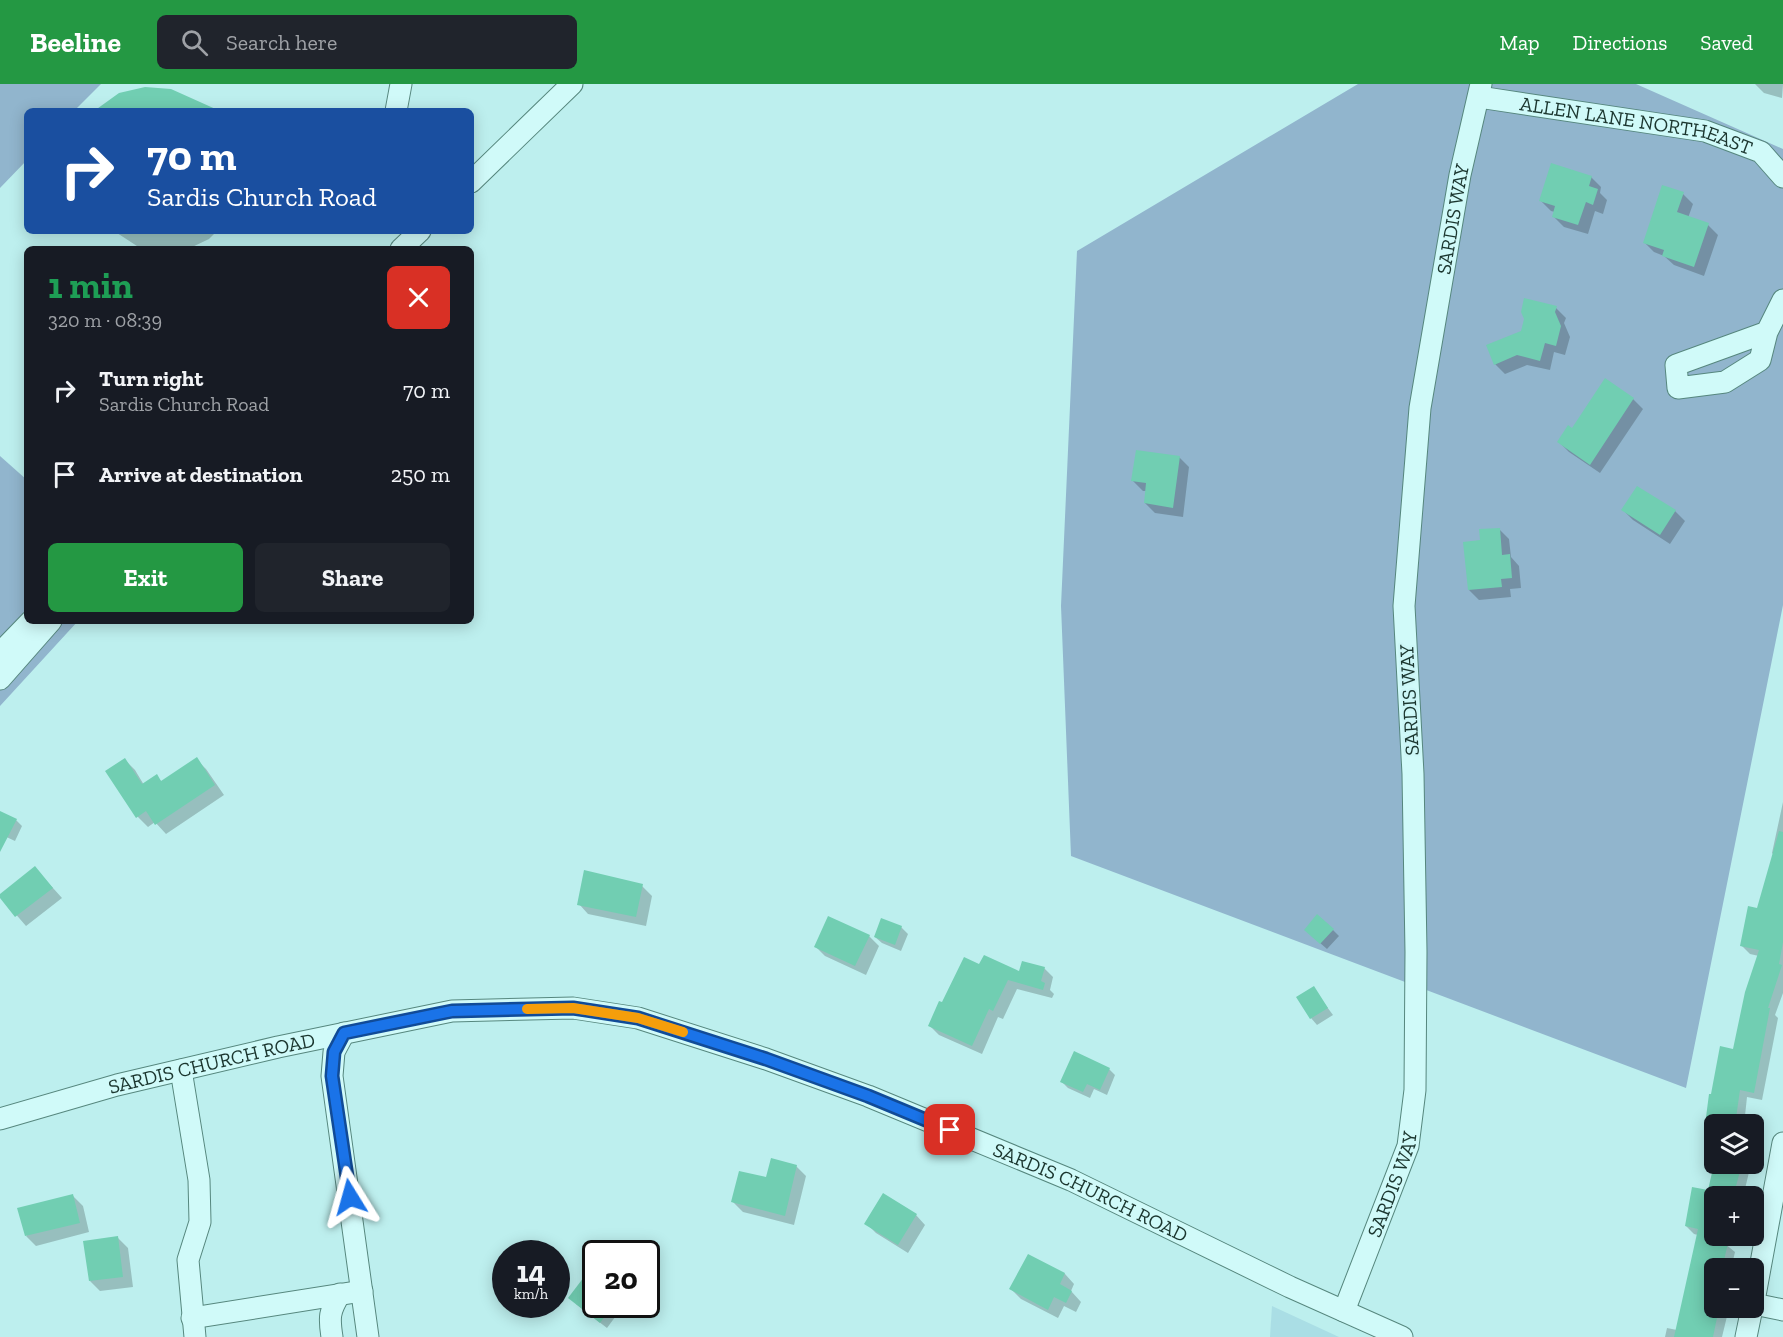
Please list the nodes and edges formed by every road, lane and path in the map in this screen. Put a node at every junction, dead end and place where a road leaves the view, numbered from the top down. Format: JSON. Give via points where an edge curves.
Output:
{"nodes":[{"id":1,"x":401,"y":84,"type":"edge"},
{"id":2,"x":573,"y":84,"type":"edge"},
{"id":3,"x":1480,"y":91,"type":"edge"},
{"id":4,"x":397,"y":108,"type":"edge"},
{"id":5,"x":1783,"y":177,"type":"edge"},
{"id":6,"x":474,"y":179,"type":"edge"},
{"id":7,"x":417,"y":234,"type":"edge"},
{"id":8,"x":404,"y":246,"type":"edge"},
{"id":9,"x":1783,"y":300,"type":"edge"},
{"id":10,"x":1767,"y":332,"type":"dead end"},
{"id":11,"x":28,"y":624,"type":"edge"},
{"id":12,"x":48,"y":624,"type":"edge"},
{"id":13,"x":0,"y":653,"type":"edge"},
{"id":14,"x":0,"y":679,"type":"edge"},
{"id":15,"x":344,"y":1033,"type":"junction"},
{"id":16,"x":181,"y":1070,"type":"junction"},
{"id":17,"x":0,"y":1119,"type":"edge"},
{"id":18,"x":1783,"y":1143,"type":"edge"},
{"id":19,"x":1762,"y":1258,"type":"edge"},
{"id":20,"x":362,"y":1291,"type":"junction"},
{"id":21,"x":340,"y":1294,"type":"junction"},
{"id":22,"x":1764,"y":1306,"type":"edge"},
{"id":23,"x":1783,"y":1310,"type":"edge"},
{"id":24,"x":1344,"y":1311,"type":"junction"},
{"id":25,"x":1750,"y":1318,"type":"edge"},
{"id":26,"x":193,"y":1327,"type":"edge"},
{"id":27,"x":1746,"y":1336,"type":"edge"},
{"id":28,"x":332,"y":1337,"type":"edge"},
{"id":29,"x":368,"y":1337,"type":"edge"},
{"id":30,"x":1402,"y":1337,"type":"edge"}],
"edges":[{"from":1,"to":4,"type":"street"},
{"from":2,"to":6,"type":"street"},
{"from":3,"to":5,"type":"street","name":"ALLEN LANE NORTHEAST","via":[[1705,131],[1761,152]]},
{"from":3,"to":24,"type":"street","name":"SARDIS WAY","via":[[1460,175],[1420,408],[1404,606],[1413,774],[1415,1090],[1408,1146]]},
{"from":7,"to":8,"type":"street"},
{"from":9,"to":10,"type":"street"},
{"from":11,"to":13,"type":"street"},
{"from":12,"to":14,"type":"street"},
{"from":15,"to":16,"type":"street","name":"SARDIS CHURCH ROAD"},
{"from":15,"to":20,"type":"street","via":[[334,1052],[332,1076]]},
{"from":15,"to":24,"type":"street","name":"SARDIS CHURCH ROAD","via":[[452,1011],[573,1008],[638,1018],[868,1096],[1071,1180]]},
{"from":16,"to":17,"type":"street","name":"SARDIS CHURCH ROAD","via":[[117,1084]]},
{"from":16,"to":26,"type":"street","via":[[199,1180],[200,1222],[188,1260]]},
{"from":18,"to":19,"type":"street"},
{"from":20,"to":21,"type":"street"},
{"from":20,"to":29,"type":"street"},
{"from":21,"to":26,"type":"street"},
{"from":21,"to":28,"type":"street","via":[[329,1317]]},
{"from":22,"to":23,"type":"street"},
{"from":24,"to":30,"type":"street","name":"SARDIS CHURCH ROAD"},
{"from":25,"to":27,"type":"street"}]}
